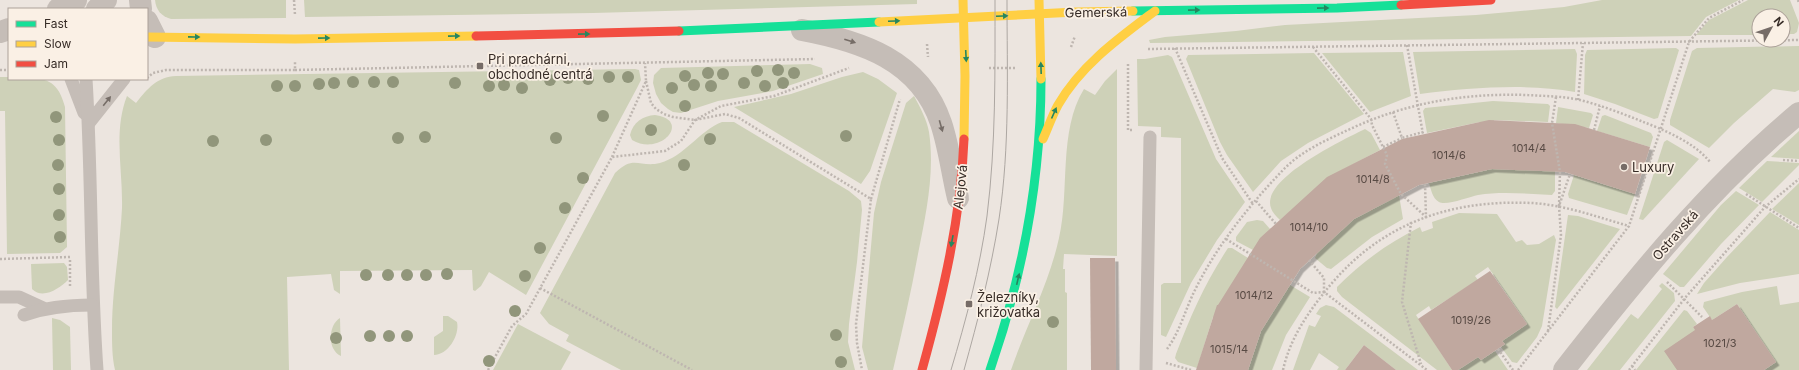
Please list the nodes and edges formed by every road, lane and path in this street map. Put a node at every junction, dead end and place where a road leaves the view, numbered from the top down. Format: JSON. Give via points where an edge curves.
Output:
{"nodes":[{"id":1,"x":76,"y":0,"type":"edge"},
{"id":2,"x":106,"y":0,"type":"edge"},
{"id":3,"x":963,"y":0,"type":"edge"},
{"id":4,"x":1039,"y":0,"type":"edge"},
{"id":5,"x":1491,"y":0,"type":"edge"},
{"id":6,"x":1743,"y":0,"type":"edge"},
{"id":7,"x":1798,"y":0,"type":"edge"},
{"id":8,"x":1799,"y":3,"type":"edge"},
{"id":9,"x":60,"y":8,"type":"edge"},
{"id":10,"x":97,"y":8,"type":"edge"},
{"id":11,"x":1154,"y":11,"type":"junction"},
{"id":12,"x":1076,"y":12,"type":"junction"},
{"id":13,"x":1039,"y":14,"type":"junction"},
{"id":14,"x":964,"y":18,"type":"junction"},
{"id":15,"x":926,"y":19,"type":"junction"},
{"id":16,"x":785,"y":27,"type":"junction"},
{"id":17,"x":149,"y":36,"type":"edge"},
{"id":18,"x":1799,"y":40,"type":"edge"},
{"id":19,"x":1688,"y":42,"type":"junction"},
{"id":20,"x":1583,"y":43,"type":"junction"},
{"id":21,"x":1407,"y":45,"type":"junction"},
{"id":22,"x":1312,"y":46,"type":"junction"},
{"id":23,"x":1175,"y":48,"type":"junction"},
{"id":24,"x":1143,"y":50,"type":"dead end"},
{"id":25,"x":823,"y":61,"type":"dead end"},
{"id":26,"x":1128,"y":61,"type":"dead end"},
{"id":27,"x":645,"y":63,"type":"junction"},
{"id":28,"x":846,"y":65,"type":"dead end"},
{"id":29,"x":1041,"y":68,"type":"junction"},
{"id":30,"x":967,"y":69,"type":"junction"},
{"id":31,"x":295,"y":70,"type":"dead end"},
{"id":32,"x":1084,"y":70,"type":"junction"},
{"id":33,"x":71,"y":80,"type":"edge"},
{"id":34,"x":86,"y":80,"type":"edge"},
{"id":35,"x":123,"y":80,"type":"edge"},
{"id":36,"x":646,"y":81,"type":"junction"},
{"id":37,"x":908,"y":85,"type":"junction"},
{"id":38,"x":1556,"y":96,"type":"junction"},
{"id":39,"x":1578,"y":100,"type":"junction"},
{"id":40,"x":1418,"y":104,"type":"junction"},
{"id":41,"x":1600,"y":106,"type":"junction"},
{"id":42,"x":1393,"y":112,"type":"junction"},
{"id":43,"x":1799,"y":113,"type":"edge"},
{"id":44,"x":1372,"y":119,"type":"junction"},
{"id":45,"x":695,"y":120,"type":"junction"},
{"id":46,"x":89,"y":124,"type":"junction"},
{"id":47,"x":1661,"y":129,"type":"junction"},
{"id":48,"x":1594,"y":130,"type":"dead end"},
{"id":49,"x":1150,"y":137,"type":"joint"},
{"id":50,"x":1402,"y":138,"type":"junction"},
{"id":51,"x":1383,"y":147,"type":"junction"},
{"id":52,"x":1039,"y":149,"type":"junction"},
{"id":53,"x":612,"y":158,"type":"junction"},
{"id":54,"x":1570,"y":174,"type":"dead end"},
{"id":55,"x":1799,"y":179,"type":"edge"},
{"id":56,"x":1726,"y":180,"type":"junction"},
{"id":57,"x":1425,"y":184,"type":"dead end"},
{"id":58,"x":871,"y":199,"type":"junction"},
{"id":59,"x":959,"y":203,"type":"junction"},
{"id":60,"x":1255,"y":203,"type":"junction"},
{"id":61,"x":1559,"y":206,"type":"junction"},
{"id":62,"x":1765,"y":207,"type":"junction"},
{"id":63,"x":1426,"y":216,"type":"junction"},
{"id":64,"x":1411,"y":222,"type":"junction"},
{"id":65,"x":1276,"y":224,"type":"dead end"},
{"id":66,"x":1629,"y":226,"type":"junction"},
{"id":67,"x":1799,"y":228,"type":"edge"},
{"id":68,"x":1226,"y":239,"type":"junction"},
{"id":69,"x":70,"y":257,"type":"dead end"},
{"id":70,"x":0,"y":259,"type":"edge"},
{"id":71,"x":1309,"y":260,"type":"dead end"},
{"id":72,"x":540,"y":288,"type":"junction"},
{"id":73,"x":1324,"y":292,"type":"junction"},
{"id":74,"x":0,"y":297,"type":"edge"},
{"id":75,"x":1684,"y":298,"type":"junction"},
{"id":76,"x":92,"y":305,"type":"junction"},
{"id":77,"x":43,"y":308,"type":"junction"},
{"id":78,"x":24,"y":315,"type":"dead end"},
{"id":79,"x":1702,"y":317,"type":"dead end"},
{"id":80,"x":1548,"y":331,"type":"junction"},
{"id":81,"x":1498,"y":349,"type":"dead end"},
{"id":82,"x":1164,"y":351,"type":"dead end"},
{"id":83,"x":1421,"y":365,"type":"junction"},
{"id":84,"x":1174,"y":366,"type":"dead end"},
{"id":85,"x":1632,"y":366,"type":"junction"},
{"id":86,"x":97,"y":370,"type":"edge"},
{"id":87,"x":488,"y":370,"type":"edge"},
{"id":88,"x":692,"y":370,"type":"edge"},
{"id":89,"x":862,"y":370,"type":"edge"},
{"id":90,"x":922,"y":370,"type":"edge"},
{"id":91,"x":990,"y":370,"type":"edge"},
{"id":92,"x":1146,"y":370,"type":"edge"},
{"id":93,"x":1191,"y":370,"type":"edge"},
{"id":94,"x":1283,"y":370,"type":"edge"},
{"id":95,"x":1427,"y":370,"type":"edge"},
{"id":96,"x":1513,"y":370,"type":"edge"},
{"id":97,"x":1518,"y":370,"type":"edge"},
{"id":98,"x":1564,"y":370,"type":"edge"},
{"id":99,"x":1629,"y":370,"type":"edge"},
{"id":100,"x":1635,"y":370,"type":"edge"}],
"edges":[{"from":1,"to":9,"type":"street"},
{"from":2,"to":10,"type":"street"},
{"from":3,"to":14,"type":"street","name":"Alejová"},
{"from":4,"to":13,"type":"street"},
{"from":11,"to":5,"type":"street","name":"Gemerská","one_way":true,"via":[[1337,8]]},
{"from":6,"to":19,"type":"path","via":[[1708,18]]},
{"from":7,"to":8,"type":"path"},
{"from":11,"to":12,"type":"street","name":"Gemerská"},
{"from":11,"to":32,"type":"street","via":[[1097,55]]},
{"from":12,"to":13,"type":"street","name":"Gemerská"},
{"from":12,"to":32,"type":"path","via":[[1076,31],[1068,57]]},
{"from":14,"to":13,"type":"street","name":"Gemerská","one_way":true},
{"from":13,"to":29,"type":"street"},
{"from":14,"to":15,"type":"street","name":"Gemerská"},
{"from":14,"to":30,"type":"street","name":"Alejová","one_way":true},
{"from":16,"to":15,"type":"street","name":"Gemerská","one_way":true},
{"from":15,"to":37,"type":"path","via":[[928,67]]},
{"from":17,"to":16,"type":"street","name":"Gemerská","one_way":true,"via":[[295,39],[616,34]]},
{"from":16,"to":37,"type":"street","one_way":true,"via":[[862,44],[893,62]]},
{"from":18,"to":19,"type":"path"},
{"from":19,"to":20,"type":"path"},
{"from":19,"to":47,"type":"path"},
{"from":20,"to":21,"type":"path"},
{"from":20,"to":39,"type":"path"},
{"from":21,"to":22,"type":"path"},
{"from":21,"to":40,"type":"path"},
{"from":22,"to":23,"type":"path"},
{"from":22,"to":44,"type":"path"},
{"from":23,"to":24,"type":"path"},
{"from":23,"to":60,"type":"path","via":[[1222,158]]},
{"from":25,"to":27,"type":"path","via":[[815,59]]},
{"from":26,"to":49,"type":"path","via":[[1128,130],[1140,130]]},
{"from":27,"to":31,"type":"path"},
{"from":27,"to":36,"type":"path"},
{"from":28,"to":45,"type":"path","via":[[854,66],[774,96],[722,106]]},
{"from":29,"to":30,"type":"path"},
{"from":52,"to":29,"type":"street","one_way":true},
{"from":30,"to":59,"type":"street","name":"Alejová"},
{"from":52,"to":32,"type":"street","one_way":true,"via":[[1058,104]]},
{"from":33,"to":46,"type":"lane"},
{"from":34,"to":46,"type":"lane"},
{"from":46,"to":35,"type":"lane","one_way":true},
{"from":36,"to":45,"type":"path","via":[[651,103],[656,109],[673,117]]},
{"from":36,"to":53,"type":"path"},
{"from":37,"to":58,"type":"path"},
{"from":37,"to":59,"type":"street","one_way":true,"via":[[931,101],[941,123]]},
{"from":38,"to":39,"type":"path"},
{"from":38,"to":40,"type":"path","via":[[1495,94],[1456,97]]},
{"from":38,"to":61,"type":"path","via":[[1552,123],[1560,172]]},
{"from":39,"to":41,"type":"path"},
{"from":40,"to":42,"type":"path"},
{"from":40,"to":50,"type":"path","via":[[1423,133]]},
{"from":41,"to":47,"type":"path"},
{"from":41,"to":48,"type":"path"},
{"from":42,"to":44,"type":"path"},
{"from":42,"to":50,"type":"path"},
{"from":43,"to":56,"type":"street","name":"Ostravská"},
{"from":44,"to":51,"type":"path","via":[[1372,125]]},
{"from":44,"to":60,"type":"path","via":[[1306,152],[1286,167]]},
{"from":45,"to":53,"type":"path","via":[[681,141],[665,151]]},
{"from":45,"to":58,"type":"path","via":[[725,114],[739,118]]},
{"from":46,"to":76,"type":"lane"},
{"from":47,"to":56,"type":"path","via":[[1704,154]]},
{"from":47,"to":66,"type":"path"},
{"from":49,"to":92,"type":"lane"},
{"from":50,"to":51,"type":"path"},
{"from":51,"to":63,"type":"path","via":[[1387,155],[1385,164],[1401,194]]},
{"from":91,"to":52,"type":"street","one_way":true,"via":[[1015,290],[1026,243]]},
{"from":53,"to":72,"type":"path"},
{"from":54,"to":61,"type":"path"},
{"from":55,"to":62,"type":"path"},
{"from":56,"to":62,"type":"path"},
{"from":56,"to":98,"type":"street","name":"Ostravská","via":[[1679,229]]},
{"from":57,"to":63,"type":"path"},
{"from":58,"to":89,"type":"path","via":[[856,324]]},
{"from":59,"to":90,"type":"street","name":"Alejová","one_way":true,"via":[[948,264]]},
{"from":60,"to":65,"type":"path"},
{"from":60,"to":68,"type":"path"},
{"from":61,"to":63,"type":"path","via":[[1493,203]]},
{"from":61,"to":66,"type":"path"},
{"from":61,"to":80,"type":"path","via":[[1561,235]]},
{"from":62,"to":67,"type":"path"},
{"from":62,"to":75,"type":"path"},
{"from":63,"to":64,"type":"path"},
{"from":64,"to":73,"type":"path","via":[[1372,245],[1352,261]]},
{"from":64,"to":83,"type":"path","via":[[1402,302]]},
{"from":66,"to":80,"type":"path"},
{"from":68,"to":73,"type":"path","via":[[1313,293]]},
{"from":68,"to":82,"type":"path","via":[[1196,287]]},
{"from":69,"to":70,"type":"path"},
{"from":71,"to":73,"type":"path","via":[[1324,278]]},
{"from":72,"to":87,"type":"path","via":[[526,314],[512,326]]},
{"from":72,"to":88,"type":"path"},
{"from":73,"to":83,"type":"path"},
{"from":73,"to":94,"type":"path","via":[[1293,340]]},
{"from":74,"to":77,"type":"lane","via":[[19,297]]},
{"from":75,"to":79,"type":"path"},
{"from":75,"to":85,"type":"path"},
{"from":76,"to":77,"type":"lane"},
{"from":76,"to":86,"type":"lane"},
{"from":77,"to":78,"type":"lane"},
{"from":80,"to":97,"type":"path"},
{"from":81,"to":96,"type":"path"},
{"from":83,"to":95,"type":"path"},
{"from":84,"to":93,"type":"path"},
{"from":85,"to":99,"type":"path"},
{"from":85,"to":100,"type":"path"}]}
